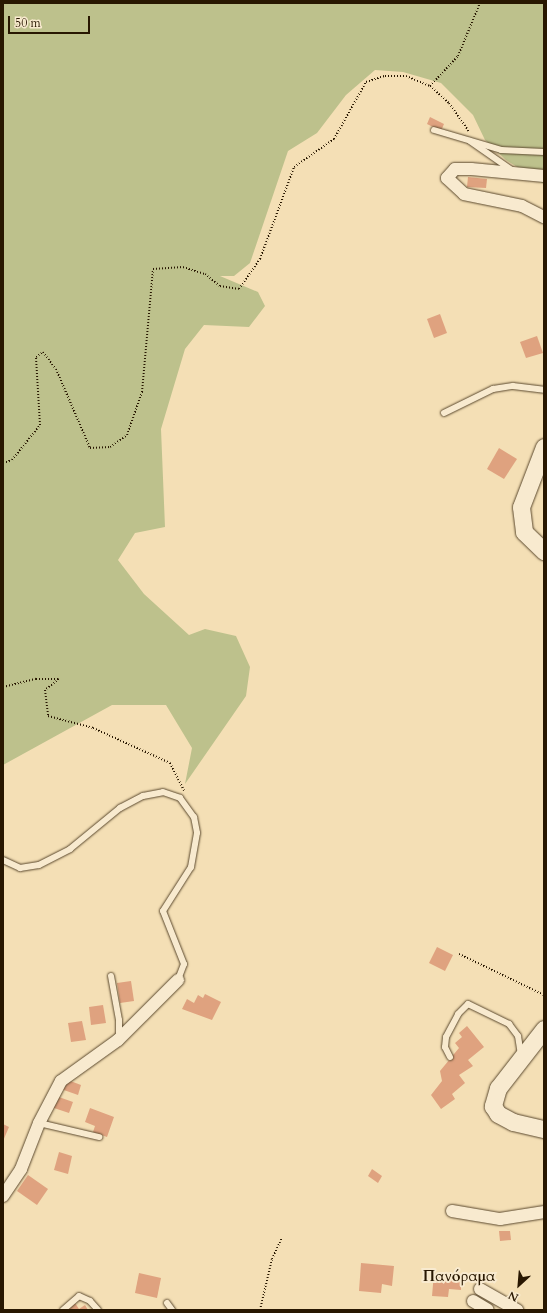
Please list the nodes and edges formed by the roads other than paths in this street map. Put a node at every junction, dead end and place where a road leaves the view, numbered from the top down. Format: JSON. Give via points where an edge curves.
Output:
{"nodes":[{"id":1,"x":434,"y":130,"type":"dead end"},
{"id":2,"x":463,"y":136,"type":"junction"},
{"id":3,"x":544,"y":152,"type":"edge"},
{"id":4,"x":515,"y":173,"type":"junction"},
{"id":5,"x":544,"y":176,"type":"edge"},
{"id":6,"x":544,"y":217,"type":"edge"},
{"id":7,"x":544,"y":390,"type":"edge"},
{"id":8,"x":444,"y":413,"type":"dead end"},
{"id":9,"x":544,"y":446,"type":"edge"},
{"id":10,"x":544,"y":551,"type":"edge"},
{"id":11,"x":3,"y":860,"type":"edge"},
{"id":12,"x":112,"y":976,"type":"dead end"},
{"id":13,"x":178,"y":980,"type":"joint"},
{"id":14,"x":544,"y":1029,"type":"edge"},
{"id":15,"x":118,"y":1040,"type":"junction"},
{"id":16,"x":450,"y":1057,"type":"dead end"},
{"id":17,"x":521,"y":1057,"type":"junction"},
{"id":18,"x":39,"y":1123,"type":"junction"},
{"id":19,"x":544,"y":1130,"type":"edge"},
{"id":20,"x":100,"y":1137,"type":"dead end"},
{"id":21,"x":3,"y":1196,"type":"edge"},
{"id":22,"x":452,"y":1211,"type":"dead end"},
{"id":23,"x":544,"y":1212,"type":"edge"},
{"id":24,"x":480,"y":1289,"type":"dead end"},
{"id":25,"x":473,"y":1301,"type":"dead end"},
{"id":26,"x":167,"y":1303,"type":"dead end"},
{"id":27,"x":513,"y":1309,"type":"edge"},
{"id":28,"x":63,"y":1310,"type":"edge"},
{"id":29,"x":98,"y":1310,"type":"edge"},
{"id":30,"x":172,"y":1310,"type":"edge"},
{"id":31,"x":488,"y":1310,"type":"edge"}],
"edges":[{"from":1,"to":2,"type":"lane"},
{"from":2,"to":3,"type":"lane","via":[[501,150]]},
{"from":2,"to":4,"type":"lane"},
{"from":4,"to":5,"type":"street"},
{"from":4,"to":6,"type":"street","via":[[455,169],[447,178],[464,194],[522,206]]},
{"from":7,"to":8,"type":"lane","via":[[513,386],[494,389]]},
{"from":9,"to":10,"type":"street","via":[[530,479],[521,520],[524,532]]},
{"from":11,"to":13,"type":"lane","via":[[20,868],[40,866],[70,849],[120,808],[153,793],[175,795],[189,807],[197,832],[196,849],[188,872],[163,911],[184,964]]},
{"from":12,"to":15,"type":"lane","via":[[119,1020]]},
{"from":13,"to":15,"type":"street"},
{"from":14,"to":17,"type":"street"},
{"from":15,"to":18,"type":"street","via":[[61,1081]]},
{"from":16,"to":17,"type":"lane","via":[[445,1047],[446,1037],[458,1014],[468,1004],[481,1007],[515,1030]]},
{"from":17,"to":19,"type":"street","via":[[496,1092],[494,1109],[512,1122]]},
{"from":18,"to":20,"type":"lane"},
{"from":18,"to":21,"type":"street","via":[[27,1158]]},
{"from":22,"to":23,"type":"street","via":[[500,1219]]},
{"from":24,"to":27,"type":"street"},
{"from":25,"to":31,"type":"street"},
{"from":26,"to":30,"type":"lane"},
{"from":28,"to":29,"type":"lane","via":[[79,1296],[90,1301]]}]}
